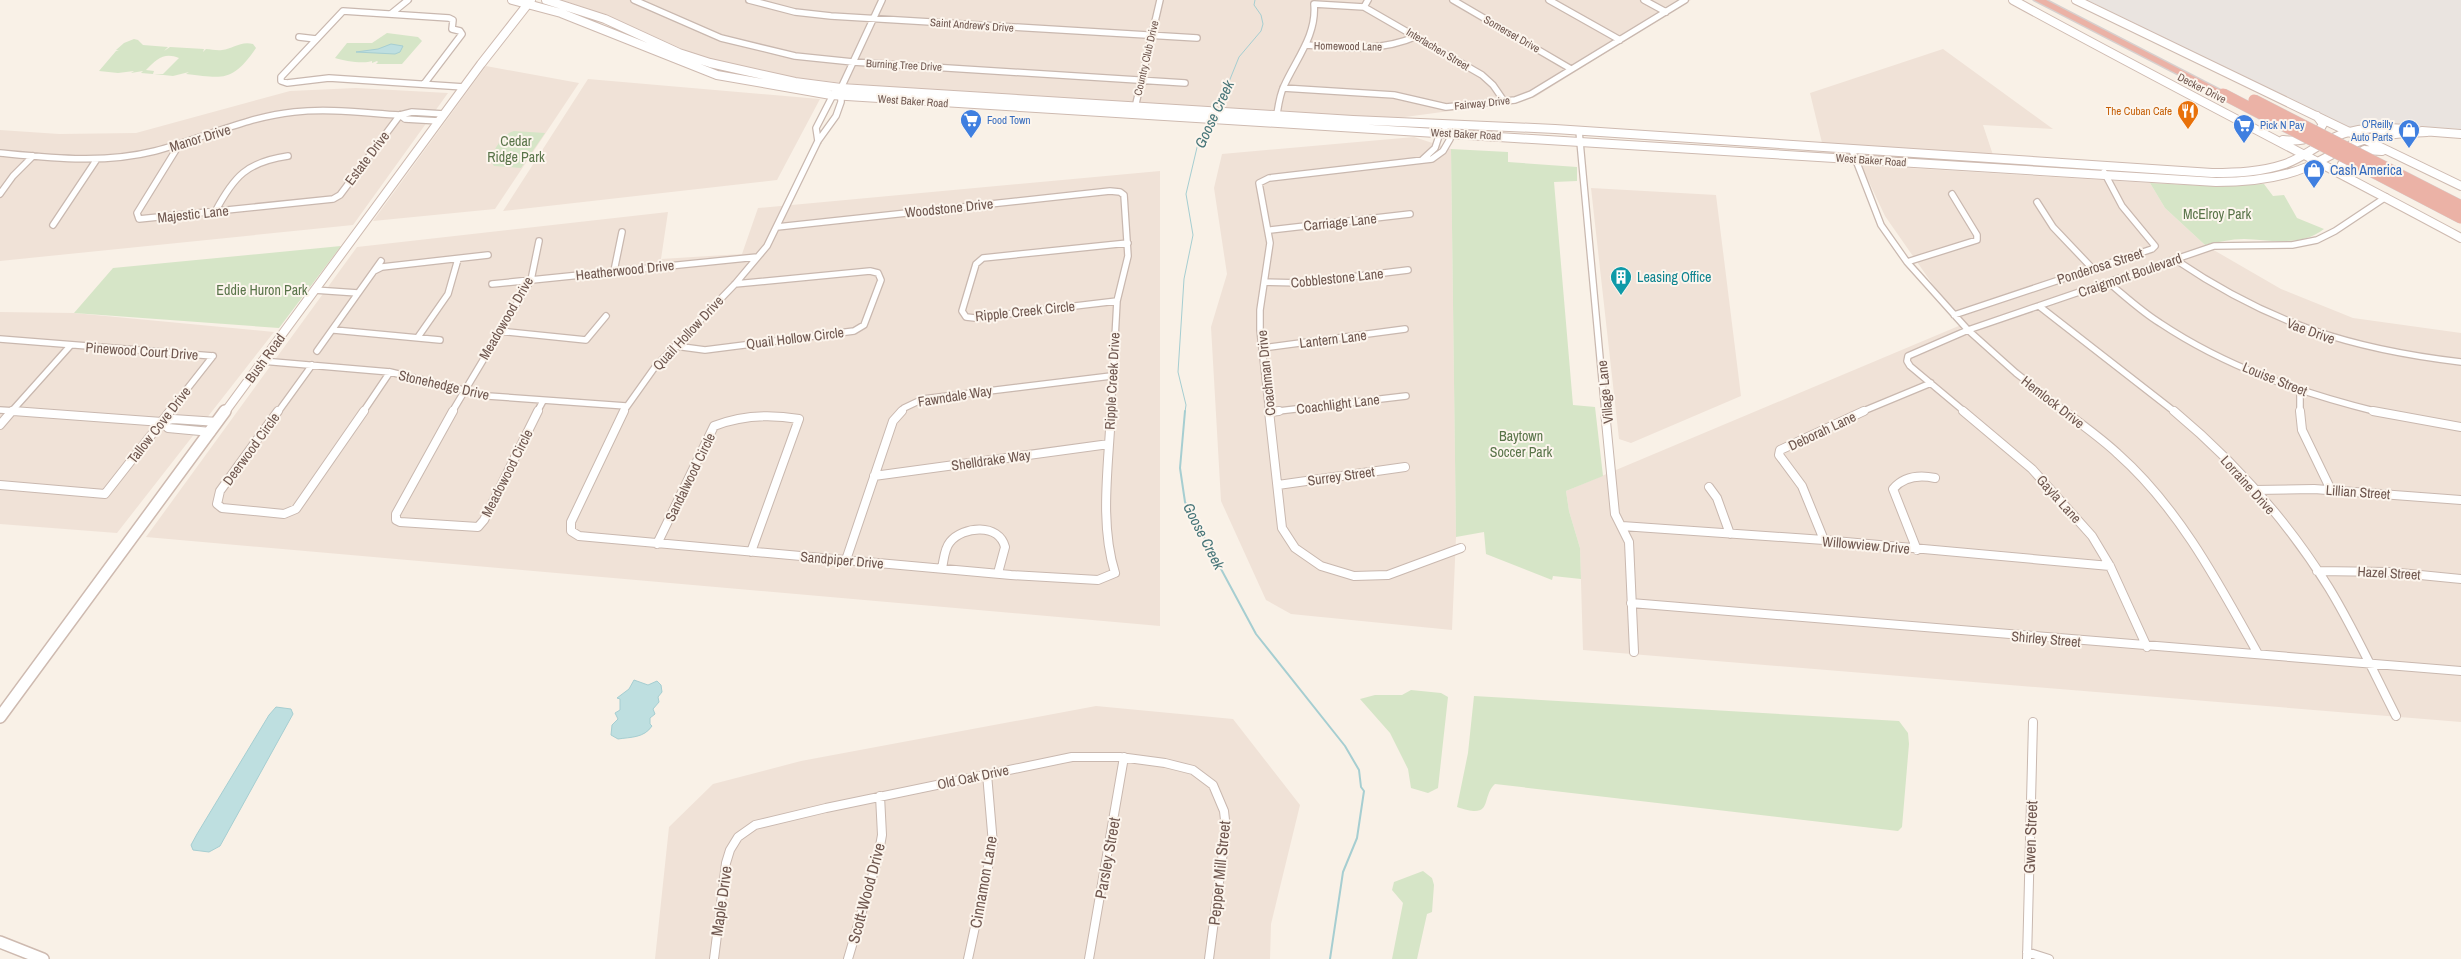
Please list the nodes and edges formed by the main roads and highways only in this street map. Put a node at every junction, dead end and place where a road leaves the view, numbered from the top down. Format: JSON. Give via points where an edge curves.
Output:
{"nodes":[{"id":1,"x":512,"y":0,"type":"edge"},
{"id":2,"x":546,"y":0,"type":"edge"},
{"id":3,"x":2013,"y":0,"type":"edge"},
{"id":4,"x":2039,"y":0,"type":"edge"},
{"id":5,"x":2057,"y":0,"type":"edge"},
{"id":6,"x":2076,"y":0,"type":"edge"},
{"id":7,"x":530,"y":2,"type":"edge"},
{"id":8,"x":634,"y":32,"type":"junction"},
{"id":9,"x":624,"y":38,"type":"junction"},
{"id":10,"x":722,"y":67,"type":"junction"},
{"id":11,"x":713,"y":74,"type":"junction"},
{"id":12,"x":2226,"y":91,"type":"junction"},
{"id":13,"x":842,"y":92,"type":"junction"},
{"id":14,"x":950,"y":99,"type":"junction"},
{"id":15,"x":2317,"y":116,"type":"junction"},
{"id":16,"x":1276,"y":120,"type":"junction"},
{"id":17,"x":1445,"y":129,"type":"junction"},
{"id":18,"x":2350,"y":132,"type":"junction"},
{"id":19,"x":2427,"y":132,"type":"junction"},
{"id":20,"x":2461,"y":134,"type":"edge"},
{"id":21,"x":2277,"y":139,"type":"junction"},
{"id":22,"x":2364,"y":139,"type":"junction"},
{"id":23,"x":1710,"y":140,"type":"junction"},
{"id":24,"x":1711,"y":149,"type":"junction"},
{"id":25,"x":2390,"y":152,"type":"junction"},
{"id":26,"x":2305,"y":155,"type":"junction"},
{"id":27,"x":2318,"y":162,"type":"junction"},
{"id":28,"x":1990,"y":164,"type":"junction"},
{"id":29,"x":2175,"y":172,"type":"junction"},
{"id":30,"x":2346,"y":176,"type":"junction"},
{"id":31,"x":2180,"y":181,"type":"junction"},
{"id":32,"x":2461,"y":186,"type":"edge"},
{"id":33,"x":2461,"y":206,"type":"edge"},
{"id":34,"x":2461,"y":218,"type":"edge"},
{"id":35,"x":2461,"y":238,"type":"edge"},
{"id":36,"x":0,"y":718,"type":"edge"},
{"id":37,"x":0,"y":942,"type":"edge"},
{"id":38,"x":42,"y":959,"type":"edge"}],
"edges":[{"from":1,"to":7,"type":"main road","name":"West Baker Road"},
{"from":2,"to":8,"type":"main road","name":"West Baker Road","via":[[605,18]]},
{"from":3,"to":21,"type":"main road","name":"Decker Drive","via":[[2159,80]]},
{"from":4,"to":12,"type":"highway","name":"Decker Drive"},
{"from":5,"to":12,"type":"highway","name":"Decker Drive"},
{"from":6,"to":15,"type":"main road","name":"Decker Drive"},
{"from":7,"to":9,"type":"main road","name":"West Baker Road"},
{"from":7,"to":36,"type":"main road","name":"Bush Road"},
{"from":8,"to":9,"type":"main road"},
{"from":8,"to":10,"type":"main road","name":"West Baker Road","via":[[679,53]]},
{"from":9,"to":11,"type":"main road","name":"West Baker Road"},
{"from":10,"to":11,"type":"main road"},
{"from":10,"to":13,"type":"main road","name":"West Baker Road"},
{"from":11,"to":13,"type":"main road","name":"West Baker Road","via":[[831,95]]},
{"from":12,"to":33,"type":"highway","name":"Decker Drive","bridge":true},
{"from":12,"to":34,"type":"highway","name":"Decker Drive","bridge":true},
{"from":13,"to":14,"type":"main road","name":"West Baker Road"},
{"from":14,"to":16,"type":"main road","name":"West Baker Road","via":[[1194,119]]},
{"from":14,"to":16,"type":"main road","name":"West Baker Road","via":[[1135,106],[1233,113]]},
{"from":15,"to":18,"type":"main road","name":"Decker Drive"},
{"from":15,"to":21,"type":"main road","via":[[2323,124],[2320,131],[2302,142]]},
{"from":16,"to":17,"type":"main road","name":"West Baker Road"},
{"from":17,"to":23,"type":"main road","name":"West Baker Road","via":[[1579,131]]},
{"from":17,"to":24,"type":"main road","name":"West Baker Road"},
{"from":18,"to":19,"type":"main road","name":"West Baker Road","via":[[2383,127]]},
{"from":18,"to":22,"type":"main road","name":"Decker Drive"},
{"from":18,"to":26,"type":"main road","name":"West Baker Road"},
{"from":19,"to":20,"type":"main road","name":"West Baker Road"},
{"from":19,"to":22,"type":"main road","name":"West Baker Road"},
{"from":21,"to":26,"type":"main road","name":"Decker Drive"},
{"from":22,"to":25,"type":"main road","name":"Decker Drive"},
{"from":22,"to":27,"type":"main road","name":"West Baker Road"},
{"from":23,"to":24,"type":"main road"},
{"from":23,"to":28,"type":"main road","name":"West Baker Road"},
{"from":24,"to":28,"type":"main road","name":"West Baker Road"},
{"from":25,"to":30,"type":"main road","via":[[2364,150],[2342,164]]},
{"from":25,"to":32,"type":"main road","name":"Decker Drive"},
{"from":26,"to":27,"type":"main road","name":"Decker Drive"},
{"from":26,"to":29,"type":"main road","name":"West Baker Road","via":[[2252,171]]},
{"from":27,"to":30,"type":"main road","name":"Decker Drive"},
{"from":27,"to":31,"type":"main road","name":"West Baker Road","via":[[2298,171],[2260,180]]},
{"from":28,"to":29,"type":"main road","name":"West Baker Road"},
{"from":28,"to":31,"type":"main road","name":"West Baker Road"},
{"from":29,"to":31,"type":"main road"},
{"from":30,"to":35,"type":"main road","name":"Decker Drive"},
{"from":37,"to":38,"type":"main road"}]}
